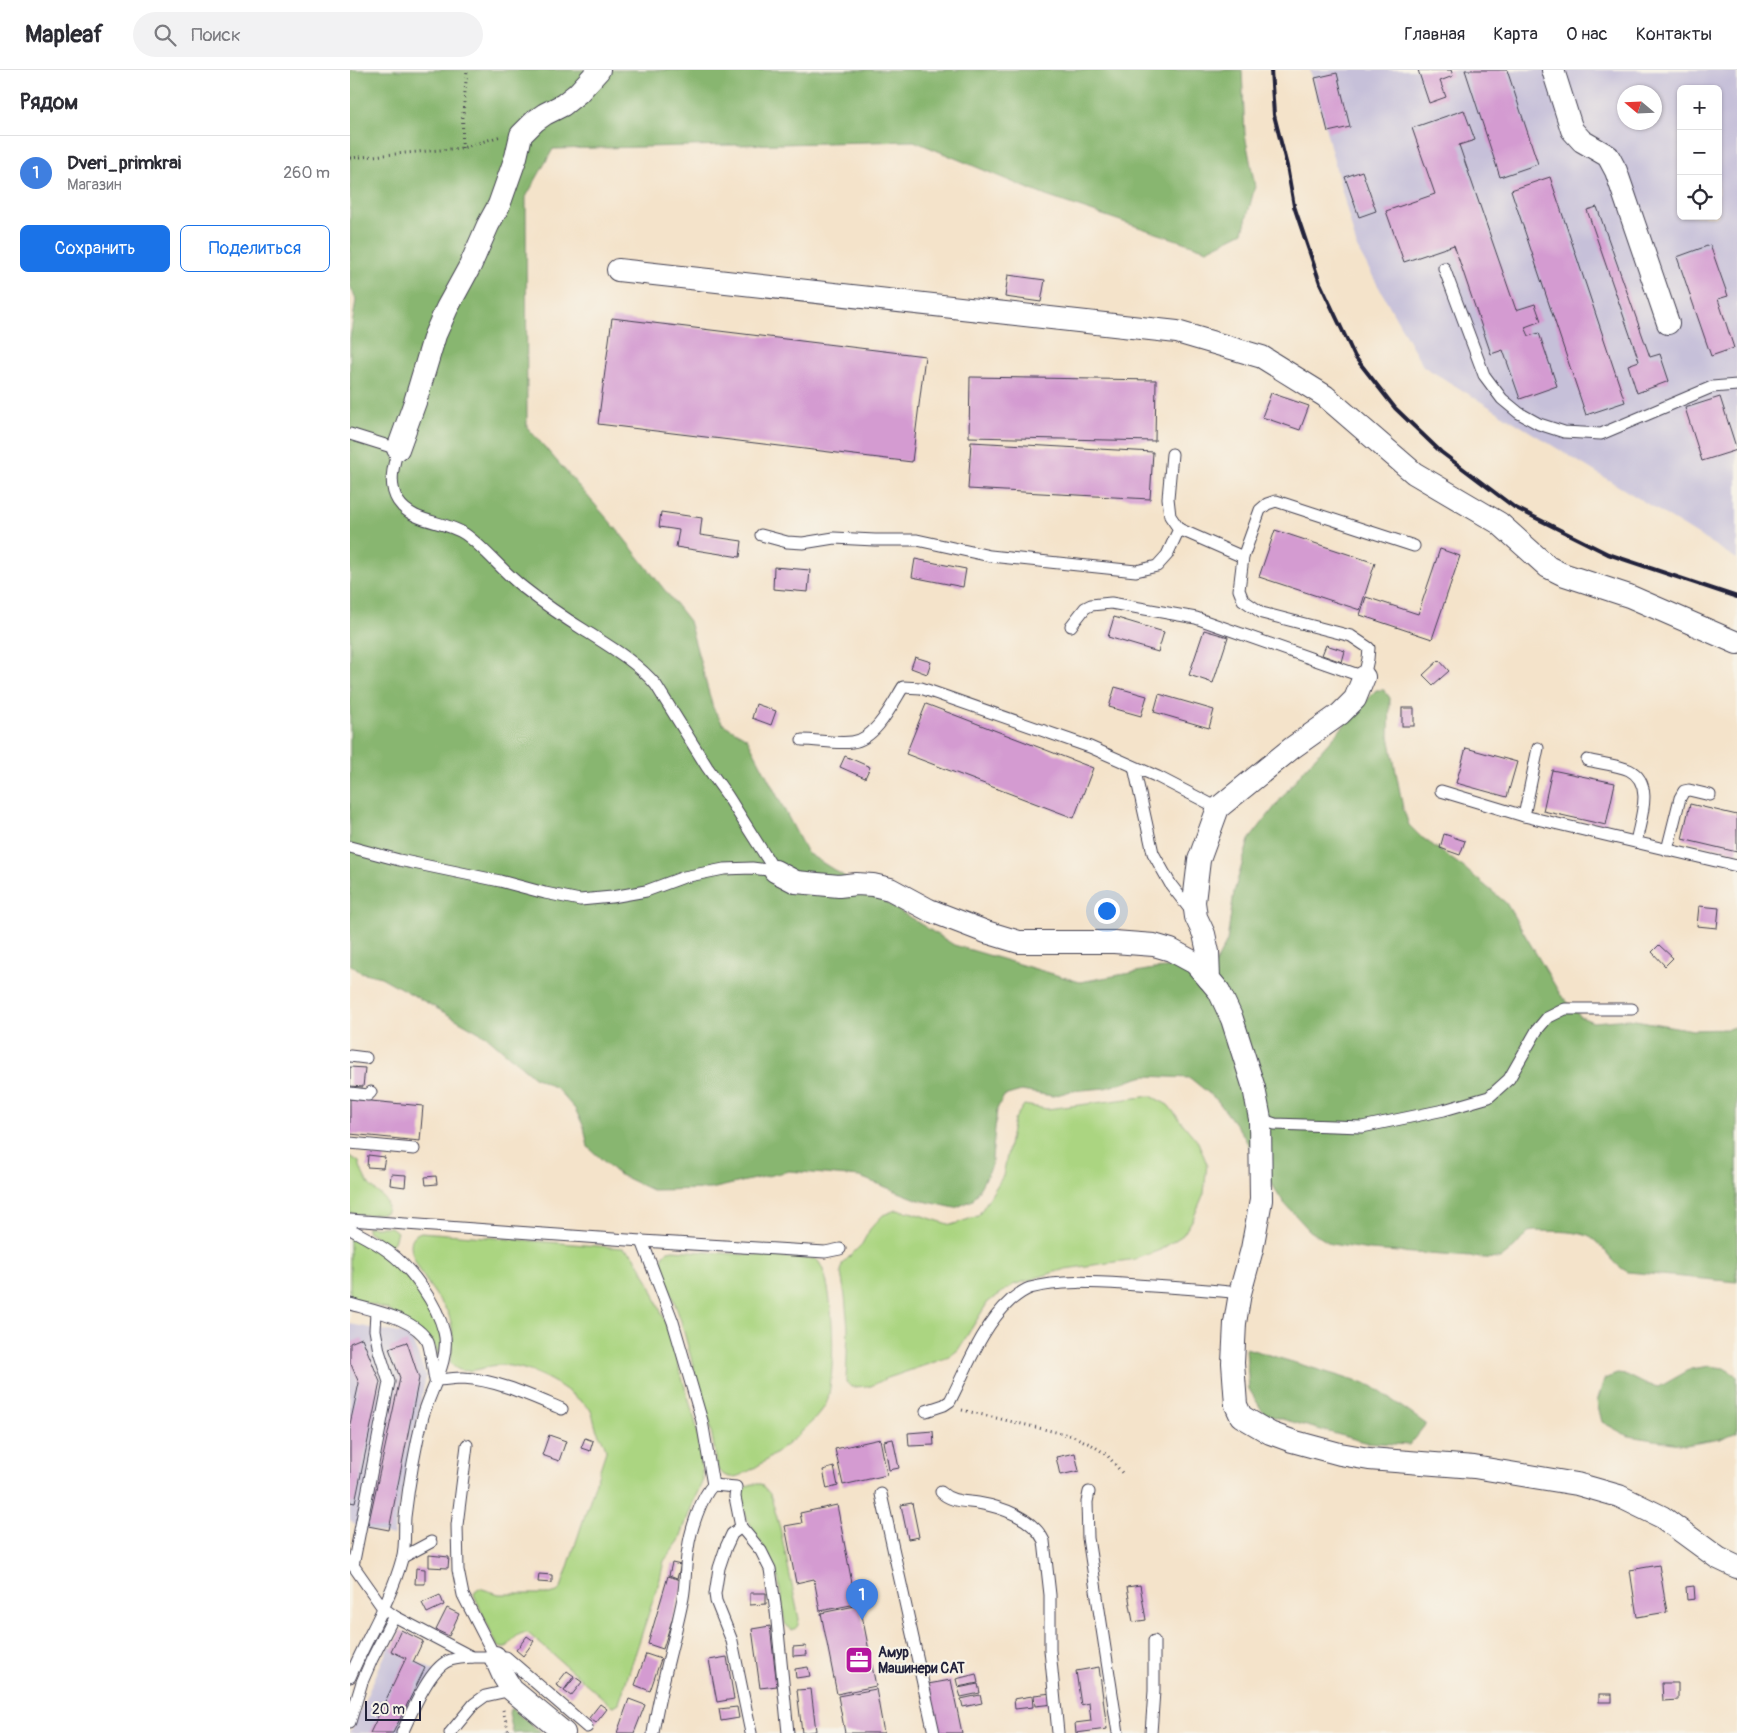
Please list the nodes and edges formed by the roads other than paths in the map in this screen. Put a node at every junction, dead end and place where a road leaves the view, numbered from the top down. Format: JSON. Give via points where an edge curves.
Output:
{"nodes":[{"id":1,"x":599,"y":70,"type":"edge"},
{"id":2,"x":1553,"y":70,"type":"edge"},
{"id":3,"x":1444,"y":268,"type":"dead end"},
{"id":4,"x":618,"y":270,"type":"dead end"},
{"id":5,"x":1668,"y":323,"type":"dead end"},
{"id":6,"x":1737,"y":385,"type":"edge"},
{"id":7,"x":350,"y":434,"type":"edge"},
{"id":8,"x":398,"y":450,"type":"junction"},
{"id":9,"x":1172,"y":454,"type":"dead end"},
{"id":10,"x":1179,"y":529,"type":"junction"},
{"id":11,"x":761,"y":535,"type":"dead end"},
{"id":12,"x":1414,"y":546,"type":"dead end"},
{"id":13,"x":1243,"y":557,"type":"junction"},
{"id":14,"x":1071,"y":626,"type":"dead end"},
{"id":15,"x":1737,"y":643,"type":"edge"},
{"id":16,"x":1364,"y":677,"type":"junction"},
{"id":17,"x":802,"y":740,"type":"dead end"},
{"id":18,"x":1538,"y":748,"type":"dead end"},
{"id":19,"x":1586,"y":760,"type":"dead end"},
{"id":20,"x":1134,"y":767,"type":"junction"},
{"id":21,"x":1441,"y":791,"type":"dead end"},
{"id":22,"x":1710,"y":796,"type":"dead end"},
{"id":23,"x":1218,"y":808,"type":"junction"},
{"id":24,"x":1524,"y":816,"type":"junction"},
{"id":25,"x":1636,"y":842,"type":"junction"},
{"id":26,"x":350,"y":847,"type":"edge"},
{"id":27,"x":1667,"y":850,"type":"junction"},
{"id":28,"x":1737,"y":866,"type":"edge"},
{"id":29,"x":776,"y":871,"type":"junction"},
{"id":30,"x":1196,"y":917,"type":"junction"},
{"id":31,"x":1210,"y":979,"type":"junction"},
{"id":32,"x":1632,"y":1009,"type":"dead end"},
{"id":33,"x":350,"y":1056,"type":"edge"},
{"id":34,"x":366,"y":1058,"type":"dead end"},
{"id":35,"x":371,"y":1092,"type":"dead end"},
{"id":36,"x":350,"y":1093,"type":"edge"},
{"id":37,"x":1260,"y":1120,"type":"junction"},
{"id":38,"x":350,"y":1143,"type":"edge"},
{"id":39,"x":414,"y":1149,"type":"dead end"},
{"id":40,"x":350,"y":1220,"type":"edge"},
{"id":41,"x":350,"y":1229,"type":"edge"},
{"id":42,"x":642,"y":1241,"type":"junction"},
{"id":43,"x":840,"y":1249,"type":"dead end"},
{"id":44,"x":1240,"y":1293,"type":"junction"},
{"id":45,"x":350,"y":1304,"type":"edge"},
{"id":46,"x":376,"y":1312,"type":"junction"},
{"id":47,"x":436,"y":1380,"type":"junction"},
{"id":48,"x":562,"y":1409,"type":"dead end"},
{"id":49,"x":926,"y":1411,"type":"dead end"},
{"id":50,"x":466,"y":1445,"type":"dead end"},
{"id":51,"x":713,"y":1485,"type":"junction"},
{"id":52,"x":941,"y":1492,"type":"dead end"},
{"id":53,"x":1089,"y":1492,"type":"dead end"},
{"id":54,"x":881,"y":1494,"type":"dead end"},
{"id":55,"x":741,"y":1527,"type":"junction"},
{"id":56,"x":431,"y":1542,"type":"dead end"},
{"id":57,"x":403,"y":1557,"type":"junction"},
{"id":58,"x":351,"y":1563,"type":"edge"},
{"id":59,"x":1737,"y":1566,"type":"edge"},
{"id":60,"x":383,"y":1608,"type":"junction"},
{"id":61,"x":394,"y":1616,"type":"junction"},
{"id":62,"x":1154,"y":1641,"type":"dead end"},
{"id":63,"x":472,"y":1657,"type":"junction"},
{"id":64,"x":495,"y":1657,"type":"junction"},
{"id":65,"x":350,"y":1677,"type":"edge"},
{"id":66,"x":505,"y":1692,"type":"junction"},
{"id":67,"x":350,"y":1722,"type":"edge"},
{"id":68,"x":587,"y":1728,"type":"dead end"},
{"id":69,"x":402,"y":1733,"type":"edge"},
{"id":70,"x":450,"y":1733,"type":"edge"},
{"id":71,"x":564,"y":1733,"type":"edge"},
{"id":72,"x":653,"y":1733,"type":"edge"},
{"id":73,"x":751,"y":1733,"type":"edge"},
{"id":74,"x":788,"y":1733,"type":"edge"},
{"id":75,"x":934,"y":1733,"type":"edge"},
{"id":76,"x":1058,"y":1733,"type":"edge"},
{"id":77,"x":1118,"y":1733,"type":"edge"},
{"id":78,"x":1151,"y":1733,"type":"edge"}],
"edges":[{"from":1,"to":8,"type":"street","via":[[578,93],[535,121],[521,135],[499,205],[435,335]]},
{"from":2,"to":5,"type":"street","via":[[1572,130],[1582,141],[1608,156],[1616,171]]},
{"from":3,"to":6,"type":"lane","via":[[1484,375],[1502,399],[1518,413],[1539,424],[1564,432],[1601,434],[1712,387]]},
{"from":4,"to":15,"type":"street","via":[[1177,332],[1262,357],[1325,396],[1414,473],[1499,523],[1548,567],[1629,596]]},
{"from":7,"to":8,"type":"lane"},
{"from":8,"to":29,"type":"lane","via":[[392,474],[393,490],[399,503],[416,516],[464,533],[524,589],[611,646],[647,674]]},
{"from":9,"to":10,"type":"lane","via":[[1168,498],[1170,516]]},
{"from":10,"to":11,"type":"lane","via":[[1167,555],[1157,566],[1136,571],[990,556],[917,540],[834,538],[803,543]]},
{"from":10,"to":13,"type":"lane"},
{"from":12,"to":13,"type":"lane","via":[[1276,501],[1260,510]]},
{"from":13,"to":16,"type":"lane","via":[[1239,590],[1243,600],[1262,613],[1351,636],[1362,642],[1369,648]]},
{"from":14,"to":16,"type":"lane","via":[[1085,608],[1111,603],[1196,618]]},
{"from":16,"to":23,"type":"street","via":[[1355,699],[1340,714]]},
{"from":17,"to":20,"type":"lane","via":[[854,742],[865,738],[878,726],[903,687],[921,688],[1090,747]]},
{"from":18,"to":24,"type":"lane"},
{"from":19,"to":25,"type":"lane","via":[[1630,770],[1642,783],[1645,796]]},
{"from":20,"to":23,"type":"lane"},
{"from":20,"to":30,"type":"lane","via":[[1153,853],[1171,885]]},
{"from":21,"to":24,"type":"lane"},
{"from":22,"to":27,"type":"lane","via":[[1684,791]]},
{"from":23,"to":30,"type":"street","via":[[1199,860],[1194,902]]},
{"from":24,"to":25,"type":"lane"},
{"from":25,"to":27,"type":"lane"},
{"from":26,"to":29,"type":"lane","via":[[580,900],[646,891],[684,877],[724,869]]},
{"from":27,"to":28,"type":"lane"},
{"from":29,"to":31,"type":"street","via":[[796,882],[873,885],[890,889],[929,910],[1019,942],[1154,945],[1195,963]]},
{"from":30,"to":31,"type":"street","via":[[1204,934]]},
{"from":31,"to":37,"type":"street","via":[[1232,1019],[1254,1088]]},
{"from":32,"to":37,"type":"lane","via":[[1565,1009],[1547,1018],[1508,1079],[1489,1097],[1480,1100],[1362,1127],[1275,1124]]},
{"from":33,"to":34,"type":"lane"},
{"from":35,"to":36,"type":"lane"},
{"from":37,"to":44,"type":"street","via":[[1261,1200]]},
{"from":38,"to":39,"type":"lane"},
{"from":40,"to":42,"type":"lane"},
{"from":41,"to":47,"type":"lane","via":[[391,1253],[429,1299],[446,1343]]},
{"from":42,"to":43,"type":"lane","via":[[825,1252]]},
{"from":42,"to":51,"type":"lane","via":[[673,1322],[702,1421]]},
{"from":44,"to":49,"type":"lane","via":[[1080,1283],[1029,1289],[1012,1299],[998,1314],[950,1401]]},
{"from":44,"to":59,"type":"street","via":[[1233,1363],[1236,1405],[1241,1416],[1258,1427],[1292,1441],[1369,1460],[1474,1466],[1577,1484],[1619,1496],[1662,1517],[1718,1558]]},
{"from":45,"to":46,"type":"lane"},
{"from":46,"to":47,"type":"lane","via":[[404,1320],[419,1332],[428,1343]]},
{"from":46,"to":58,"type":"lane","via":[[375,1330],[389,1382]]},
{"from":47,"to":48,"type":"lane","via":[[462,1378],[494,1384]]},
{"from":47,"to":57,"type":"lane","via":[[423,1415],[416,1450]]},
{"from":50,"to":64,"type":"lane","via":[[457,1525],[458,1570],[463,1595]]},
{"from":51,"to":55,"type":"lane","via":[[736,1487]]},
{"from":51,"to":72,"type":"lane","via":[[701,1504],[688,1548],[683,1598]]},
{"from":52,"to":76,"type":"lane","via":[[947,1498],[1005,1510],[1027,1522],[1044,1541]]},
{"from":53,"to":77,"type":"lane","via":[[1088,1538]]},
{"from":54,"to":75,"type":"lane"},
{"from":55,"to":73,"type":"lane","via":[[732,1534],[726,1547],[715,1594],[732,1641]]},
{"from":55,"to":74,"type":"lane","via":[[761,1551],[770,1569]]},
{"from":56,"to":57,"type":"lane"},
{"from":57,"to":60,"type":"lane"},
{"from":58,"to":60,"type":"lane"},
{"from":60,"to":61,"type":"lane"},
{"from":60,"to":65,"type":"lane"},
{"from":61,"to":63,"type":"lane"},
{"from":61,"to":67,"type":"lane","via":[[362,1682]]},
{"from":62,"to":78,"type":"lane"},
{"from":63,"to":64,"type":"lane"},
{"from":63,"to":69,"type":"lane","via":[[446,1662],[432,1676]]},
{"from":64,"to":66,"type":"street","via":[[504,1677]]},
{"from":64,"to":68,"type":"lane","via":[[506,1657],[512,1661]]},
{"from":66,"to":70,"type":"lane","via":[[485,1696],[474,1704]]},
{"from":66,"to":71,"type":"street"}]}
